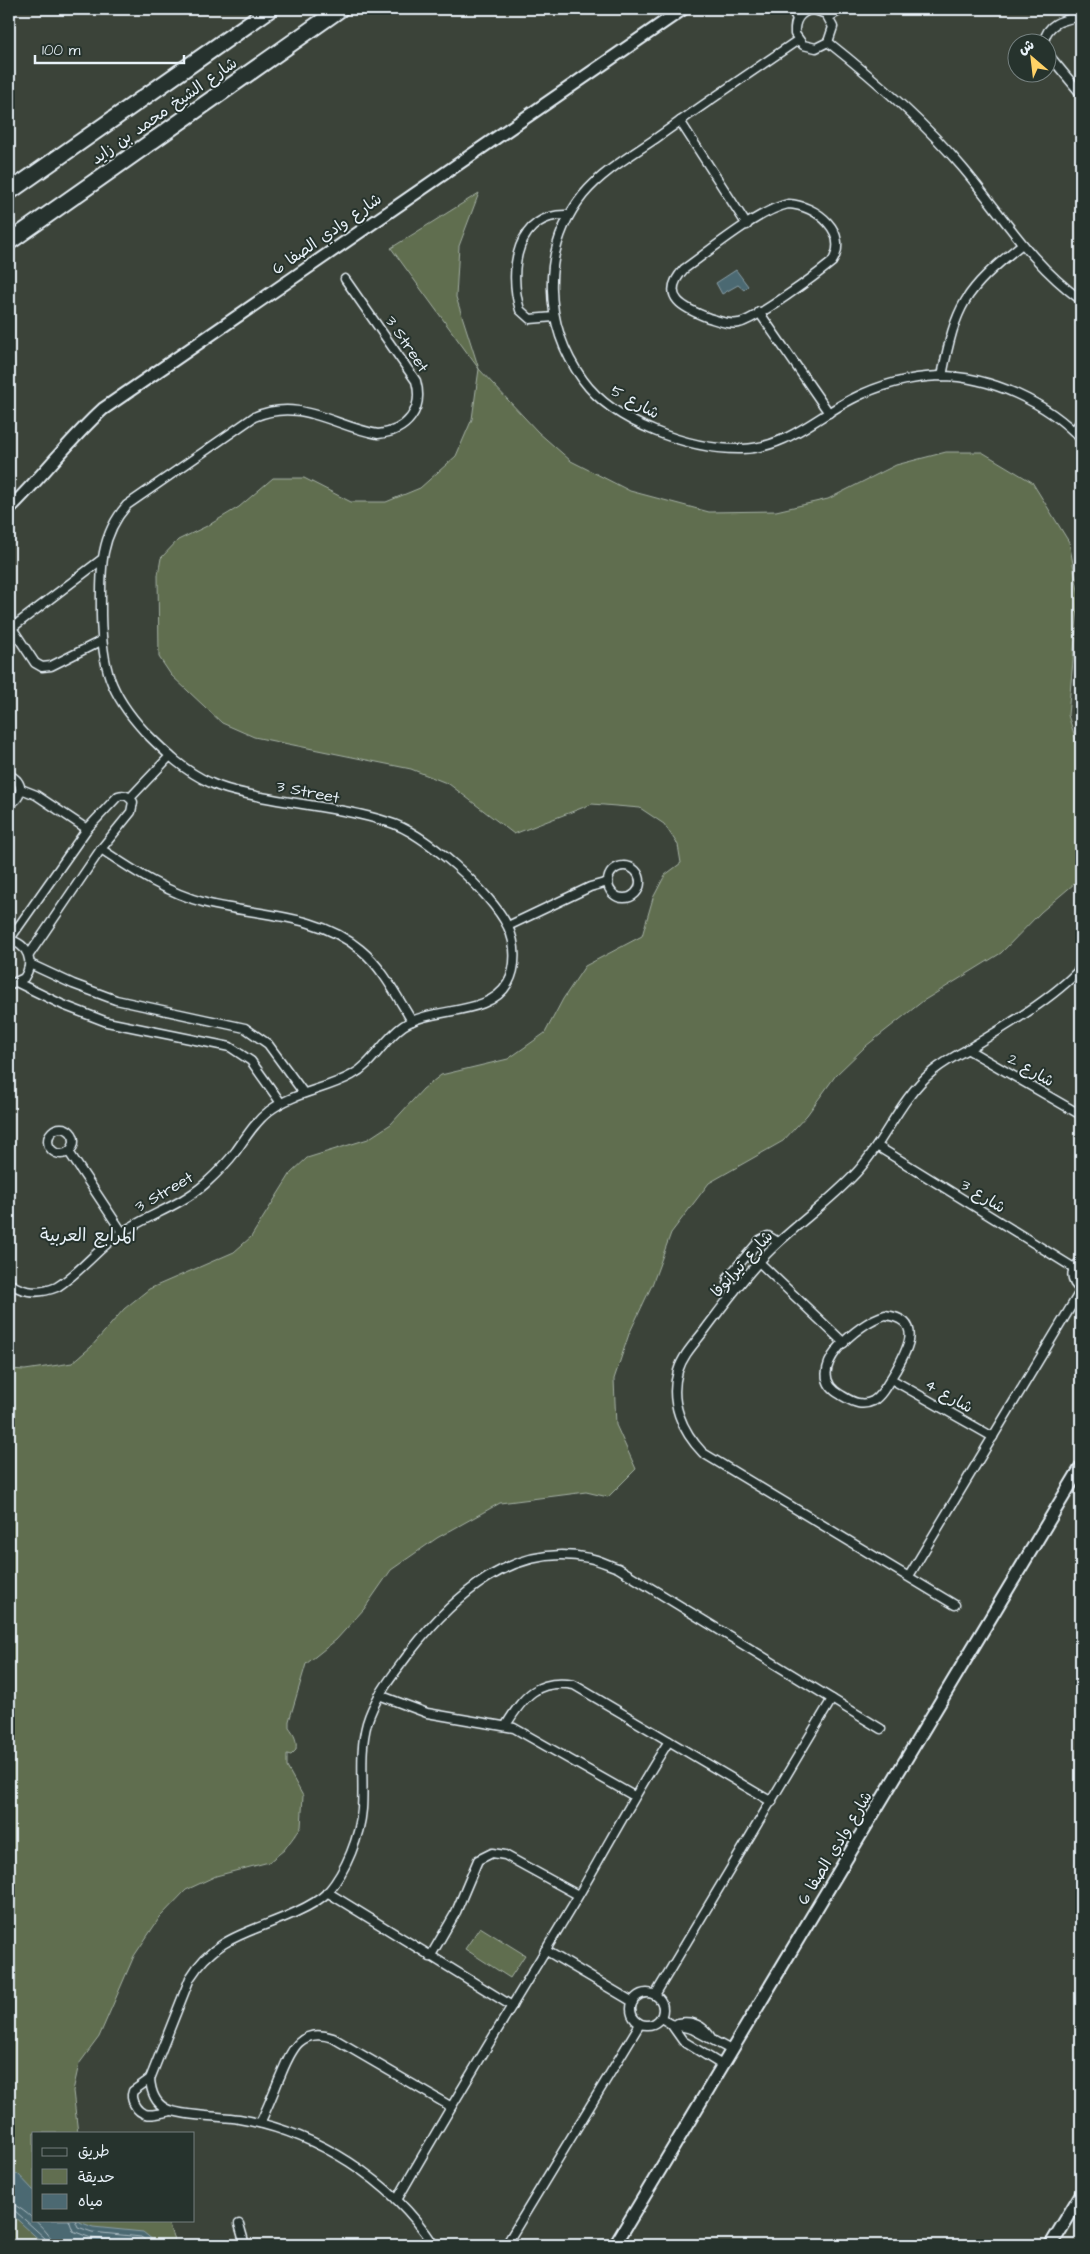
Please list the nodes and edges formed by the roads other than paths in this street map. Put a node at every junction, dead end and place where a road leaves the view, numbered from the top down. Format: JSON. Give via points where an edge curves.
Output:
{"nodes":[{"id":1,"x":270,"y":9,"type":"edge"},
{"id":2,"x":340,"y":9,"type":"edge"},
{"id":3,"x":683,"y":9,"type":"edge"},
{"id":4,"x":792,"y":9,"type":"edge"},
{"id":5,"x":812,"y":9,"type":"edge"},
{"id":6,"x":842,"y":9,"type":"edge"},
{"id":7,"x":1081,"y":16,"type":"edge"},
{"id":8,"x":829,"y":17,"type":"junction"},
{"id":9,"x":797,"y":19,"type":"junction"},
{"id":10,"x":1048,"y":32,"type":"edge"},
{"id":11,"x":798,"y":40,"type":"junction"},
{"id":12,"x":828,"y":42,"type":"junction"},
{"id":13,"x":1058,"y":66,"type":"edge"},
{"id":14,"x":1081,"y":94,"type":"edge"},
{"id":15,"x":680,"y":121,"type":"junction"},
{"id":16,"x":9,"y":192,"type":"edge"},
{"id":17,"x":569,"y":215,"type":"junction"},
{"id":18,"x":747,"y":226,"type":"junction"},
{"id":19,"x":9,"y":242,"type":"edge"},
{"id":20,"x":1022,"y":245,"type":"junction"},
{"id":21,"x":345,"y":279,"type":"dead end"},
{"id":22,"x":1081,"y":300,"type":"edge"},
{"id":23,"x":759,"y":312,"type":"junction"},
{"id":24,"x":554,"y":318,"type":"junction"},
{"id":25,"x":942,"y":376,"type":"junction"},
{"id":26,"x":829,"y":413,"type":"junction"},
{"id":27,"x":1081,"y":421,"type":"edge"},
{"id":28,"x":1074,"y":431,"type":"junction"},
{"id":29,"x":1081,"y":439,"type":"edge"},
{"id":30,"x":9,"y":509,"type":"edge"},
{"id":31,"x":101,"y":560,"type":"junction"},
{"id":32,"x":10,"y":629,"type":"edge"},
{"id":33,"x":102,"y":641,"type":"junction"},
{"id":34,"x":170,"y":756,"type":"junction"},
{"id":35,"x":9,"y":775,"type":"edge"},
{"id":36,"x":21,"y":789,"type":"junction"},
{"id":37,"x":130,"y":798,"type":"junction"},
{"id":38,"x":9,"y":804,"type":"edge"},
{"id":39,"x":87,"y":829,"type":"junction"},
{"id":40,"x":101,"y":850,"type":"junction"},
{"id":41,"x":608,"y":882,"type":"junction"},
{"id":42,"x":508,"y":926,"type":"junction"},
{"id":43,"x":9,"y":940,"type":"edge"},
{"id":44,"x":29,"y":955,"type":"junction"},
{"id":45,"x":30,"y":964,"type":"junction"},
{"id":46,"x":1081,"y":968,"type":"edge"},
{"id":47,"x":18,"y":983,"type":"junction"},
{"id":48,"x":9,"y":985,"type":"edge"},
{"id":49,"x":412,"y":1021,"type":"junction"},
{"id":50,"x":967,"y":1049,"type":"junction"},
{"id":51,"x":304,"y":1092,"type":"junction"},
{"id":52,"x":281,"y":1103,"type":"junction"},
{"id":53,"x":1081,"y":1115,"type":"edge"},
{"id":54,"x":877,"y":1146,"type":"junction"},
{"id":55,"x":69,"y":1152,"type":"dead end"},
{"id":56,"x":122,"y":1232,"type":"junction"},
{"id":57,"x":778,"y":1242,"type":"junction"},
{"id":58,"x":1081,"y":1261,"type":"edge"},
{"id":59,"x":760,"y":1263,"type":"junction"},
{"id":60,"x":1074,"y":1268,"type":"junction"},
{"id":61,"x":9,"y":1283,"type":"edge"},
{"id":62,"x":735,"y":1290,"type":"junction"},
{"id":63,"x":1081,"y":1290,"type":"edge"},
{"id":64,"x":844,"y":1343,"type":"junction"},
{"id":65,"x":891,"y":1378,"type":"junction"},
{"id":66,"x":993,"y":1437,"type":"junction"},
{"id":67,"x":1081,"y":1468,"type":"edge"},
{"id":68,"x":909,"y":1576,"type":"junction"},
{"id":69,"x":955,"y":1604,"type":"dead end"},
{"id":70,"x":379,"y":1696,"type":"junction"},
{"id":71,"x":832,"y":1699,"type":"junction"},
{"id":72,"x":506,"y":1725,"type":"junction"},
{"id":73,"x":881,"y":1729,"type":"dead end"},
{"id":74,"x":669,"y":1741,"type":"junction"},
{"id":75,"x":634,"y":1796,"type":"junction"},
{"id":76,"x":772,"y":1802,"type":"junction"},
{"id":77,"x":327,"y":1892,"type":"junction"},
{"id":78,"x":578,"y":1895,"type":"junction"},
{"id":79,"x":545,"y":1950,"type":"junction"},
{"id":80,"x":430,"y":1957,"type":"junction"},
{"id":81,"x":655,"y":1995,"type":"junction"},
{"id":82,"x":633,"y":2002,"type":"junction"},
{"id":83,"x":512,"y":2006,"type":"junction"},
{"id":84,"x":661,"y":2018,"type":"junction"},
{"id":85,"x":640,"y":2024,"type":"junction"},
{"id":86,"x":671,"y":2024,"type":"junction"},
{"id":87,"x":713,"y":2040,"type":"junction"},
{"id":88,"x":731,"y":2050,"type":"junction"},
{"id":89,"x":704,"y":2055,"type":"junction"},
{"id":90,"x":722,"y":2065,"type":"junction"},
{"id":91,"x":150,"y":2079,"type":"junction"},
{"id":92,"x":450,"y":2106,"type":"junction"},
{"id":93,"x":171,"y":2111,"type":"junction"},
{"id":94,"x":260,"y":2123,"type":"junction"},
{"id":95,"x":1081,"y":2195,"type":"edge"},
{"id":96,"x":397,"y":2200,"type":"junction"},
{"id":97,"x":239,"y":2224,"type":"dead end"},
{"id":98,"x":245,"y":2245,"type":"edge"},
{"id":99,"x":434,"y":2245,"type":"edge"},
{"id":100,"x":506,"y":2245,"type":"edge"},
{"id":101,"x":615,"y":2245,"type":"edge"},
{"id":102,"x":1051,"y":2245,"type":"edge"}],
"edges":[{"from":1,"to":16,"type":"highway","name":"شارع الشيخ محمد بن زايد"},
{"from":2,"to":19,"type":"highway","name":"شارع الشيخ محمد بن زايد"},
{"from":3,"to":30,"type":"main road","name":"شارع وادي الصفا 6","via":[[103,409]]},
{"from":4,"to":9,"type":"street"},
{"from":5,"to":8,"type":"street"},
{"from":5,"to":9,"type":"street"},
{"from":6,"to":8,"type":"street"},
{"from":7,"to":10,"type":"street","via":[[1056,23]]},
{"from":8,"to":12,"type":"street","via":[[833,27]]},
{"from":9,"to":11,"type":"street","via":[[794,26]]},
{"from":11,"to":12,"type":"street","via":[[809,48]]},
{"from":11,"to":15,"type":"street","name":"شارع 5"},
{"from":12,"to":20,"type":"street","via":[[885,88],[937,140]]},
{"from":13,"to":14,"type":"street"},
{"from":15,"to":17,"type":"street","name":"شارع 5","via":[[602,176]]},
{"from":15,"to":18,"type":"street"},
{"from":17,"to":24,"type":"street","name":"شارع 5","via":[[553,265]]},
{"from":17,"to":24,"type":"street","via":[[552,216],[536,224],[520,244],[516,260],[520,310],[530,319]]},
{"from":18,"to":23,"type":"street","via":[[684,269],[674,285],[674,295],[686,310],[730,324]]},
{"from":18,"to":23,"type":"street","via":[[780,206],[797,204],[813,211],[832,227],[839,244],[832,262]]},
{"from":20,"to":22,"type":"street","via":[[1058,282]]},
{"from":20,"to":25,"type":"street","via":[[985,275],[965,298],[953,327]]},
{"from":21,"to":31,"type":"street","name":"3 Street","via":[[416,381],[419,399],[412,418],[392,432],[378,434],[298,409],[268,411],[126,505],[108,531]]},
{"from":23,"to":26,"type":"street"},
{"from":24,"to":26,"type":"street","name":"شارع 5","via":[[566,352],[598,397],[630,419],[668,435],[707,445],[756,448],[784,440]]},
{"from":25,"to":26,"type":"street","name":"شارع 5","via":[[873,389]]},
{"from":25,"to":28,"type":"street","name":"شارع 5","via":[[975,380],[1003,389],[1029,400]]},
{"from":27,"to":28,"type":"street"},
{"from":28,"to":29,"type":"street","name":"شارع 5"},
{"from":31,"to":32,"type":"street"},
{"from":31,"to":33,"type":"street","name":"3 Street"},
{"from":32,"to":33,"type":"street","via":[[42,667],[51,666]]},
{"from":33,"to":34,"type":"street","name":"3 Street","via":[[106,671],[118,698]]},
{"from":34,"to":37,"type":"street"},
{"from":34,"to":42,"type":"street","name":"3 Street","via":[[197,776],[228,790],[400,826],[425,841],[472,882]]},
{"from":35,"to":36,"type":"street","via":[[18,780]]},
{"from":36,"to":38,"type":"street","via":[[18,799]]},
{"from":36,"to":39,"type":"street","via":[[36,795]]},
{"from":37,"to":39,"type":"street","via":[[118,796]]},
{"from":37,"to":40,"type":"street","via":[[133,802],[131,812]]},
{"from":39,"to":43,"type":"street"},
{"from":40,"to":44,"type":"street"},
{"from":40,"to":49,"type":"street","via":[[153,882],[188,898],[289,918],[348,941],[370,957]]},
{"from":41,"to":41,"type":"street","via":[[612,892],[622,898],[636,892],[640,882],[638,873],[624,866],[611,873]]},
{"from":41,"to":42,"type":"street","via":[[590,887]]},
{"from":42,"to":49,"type":"street","name":"3 Street","via":[[514,952],[510,979],[504,989],[487,1002]]},
{"from":43,"to":44,"type":"street","via":[[21,945]]},
{"from":44,"to":45,"type":"street"},
{"from":45,"to":47,"type":"street"},
{"from":45,"to":51,"type":"street","via":[[116,1000],[245,1028],[268,1044]]},
{"from":46,"to":50,"type":"street","name":"شارع تيرانوفا","via":[[1046,998]]},
{"from":47,"to":48,"type":"street"},
{"from":47,"to":52,"type":"street","via":[[107,1022],[230,1047],[251,1061]]},
{"from":49,"to":51,"type":"street","name":"3 Street","via":[[397,1031],[354,1074]]},
{"from":50,"to":53,"type":"street","name":"شارع 2"},
{"from":50,"to":54,"type":"street","name":"شارع تيرانوفا","via":[[931,1072],[915,1089]]},
{"from":51,"to":52,"type":"street","name":"3 Street"},
{"from":52,"to":56,"type":"street","name":"3 Street","via":[[256,1123],[234,1153],[202,1186],[184,1200]]},
{"from":54,"to":57,"type":"street","name":"شارع تيرانوفا","via":[[849,1181]]},
{"from":54,"to":60,"type":"street","name":"شارع 3"},
{"from":55,"to":56,"type":"street"},
{"from":56,"to":61,"type":"street","name":"3 Street","via":[[57,1287],[26,1292]]},
{"from":57,"to":59,"type":"street","name":"شارع تيرانوفا"},
{"from":57,"to":62,"type":"street","via":[[768,1236],[760,1240],[728,1276],[728,1282]]},
{"from":58,"to":60,"type":"street"},
{"from":59,"to":62,"type":"street","name":"شارع تيرانوفا"},
{"from":59,"to":64,"type":"street"},
{"from":60,"to":63,"type":"street","via":[[1073,1281]]},
{"from":62,"to":68,"type":"street","name":"شارع تيرانوفا","via":[[684,1358],[678,1371],[675,1399],[692,1442],[715,1462]]},
{"from":63,"to":66,"type":"street"},
{"from":64,"to":65,"type":"street","via":[[830,1360],[825,1374],[834,1391],[853,1402],[867,1403],[878,1396]]},
{"from":64,"to":65,"type":"street","via":[[877,1317],[894,1316],[902,1320],[911,1341]]},
{"from":65,"to":66,"type":"street","name":"شارع 4"},
{"from":66,"to":68,"type":"street"},
{"from":67,"to":88,"type":"main road","name":"شارع وادي الصفا 6"},
{"from":68,"to":69,"type":"street","name":"شارع تيرانوفا"},
{"from":70,"to":71,"type":"street","via":[[426,1632],[473,1586],[528,1558],[559,1555],[589,1558],[618,1568]]},
{"from":70,"to":72,"type":"street","via":[[427,1713]]},
{"from":70,"to":77,"type":"street","via":[[363,1738],[362,1810],[357,1833],[350,1855]]},
{"from":71,"to":73,"type":"street"},
{"from":71,"to":76,"type":"street"},
{"from":72,"to":74,"type":"street","via":[[528,1694],[550,1684],[562,1683],[586,1690]]},
{"from":72,"to":75,"type":"street"},
{"from":74,"to":75,"type":"street"},
{"from":74,"to":76,"type":"street"},
{"from":75,"to":78,"type":"street"},
{"from":76,"to":81,"type":"street"},
{"from":77,"to":80,"type":"street"},
{"from":77,"to":91,"type":"street","via":[[306,1908],[221,1944],[198,1964]]},
{"from":78,"to":79,"type":"street"},
{"from":78,"to":80,"type":"street","via":[[505,1855],[492,1853],[484,1856],[474,1867],[456,1912]]},
{"from":79,"to":82,"type":"street"},
{"from":79,"to":83,"type":"street"},
{"from":80,"to":83,"type":"street"},
{"from":81,"to":82,"type":"street","via":[[643,1994]]},
{"from":81,"to":84,"type":"street","via":[[664,2008]]},
{"from":82,"to":85,"type":"street","via":[[632,2014]]},
{"from":83,"to":92,"type":"street"},
{"from":84,"to":85,"type":"street","via":[[649,2026]]},
{"from":84,"to":86,"type":"street"},
{"from":85,"to":100,"type":"street"},
{"from":86,"to":87,"type":"street"},
{"from":86,"to":89,"type":"street","via":[[683,2041]]},
{"from":87,"to":88,"type":"street"},
{"from":87,"to":89,"type":"street"},
{"from":88,"to":90,"type":"main road","name":"شارع وادي الصفا 6"},
{"from":89,"to":90,"type":"street"},
{"from":90,"to":101,"type":"main road","name":"شارع وادي الصفا 6"},
{"from":91,"to":93,"type":"street","via":[[153,2095]]},
{"from":91,"to":93,"type":"street","via":[[132,2091],[132,2100],[138,2110],[148,2115]]},
{"from":92,"to":94,"type":"street","via":[[333,2038],[312,2036],[300,2041],[290,2052]]},
{"from":92,"to":96,"type":"street"},
{"from":93,"to":94,"type":"street"},
{"from":94,"to":96,"type":"street","via":[[324,2148],[368,2176]]},
{"from":95,"to":102,"type":"main road"},
{"from":96,"to":99,"type":"street"},
{"from":97,"to":98,"type":"street"}]}
